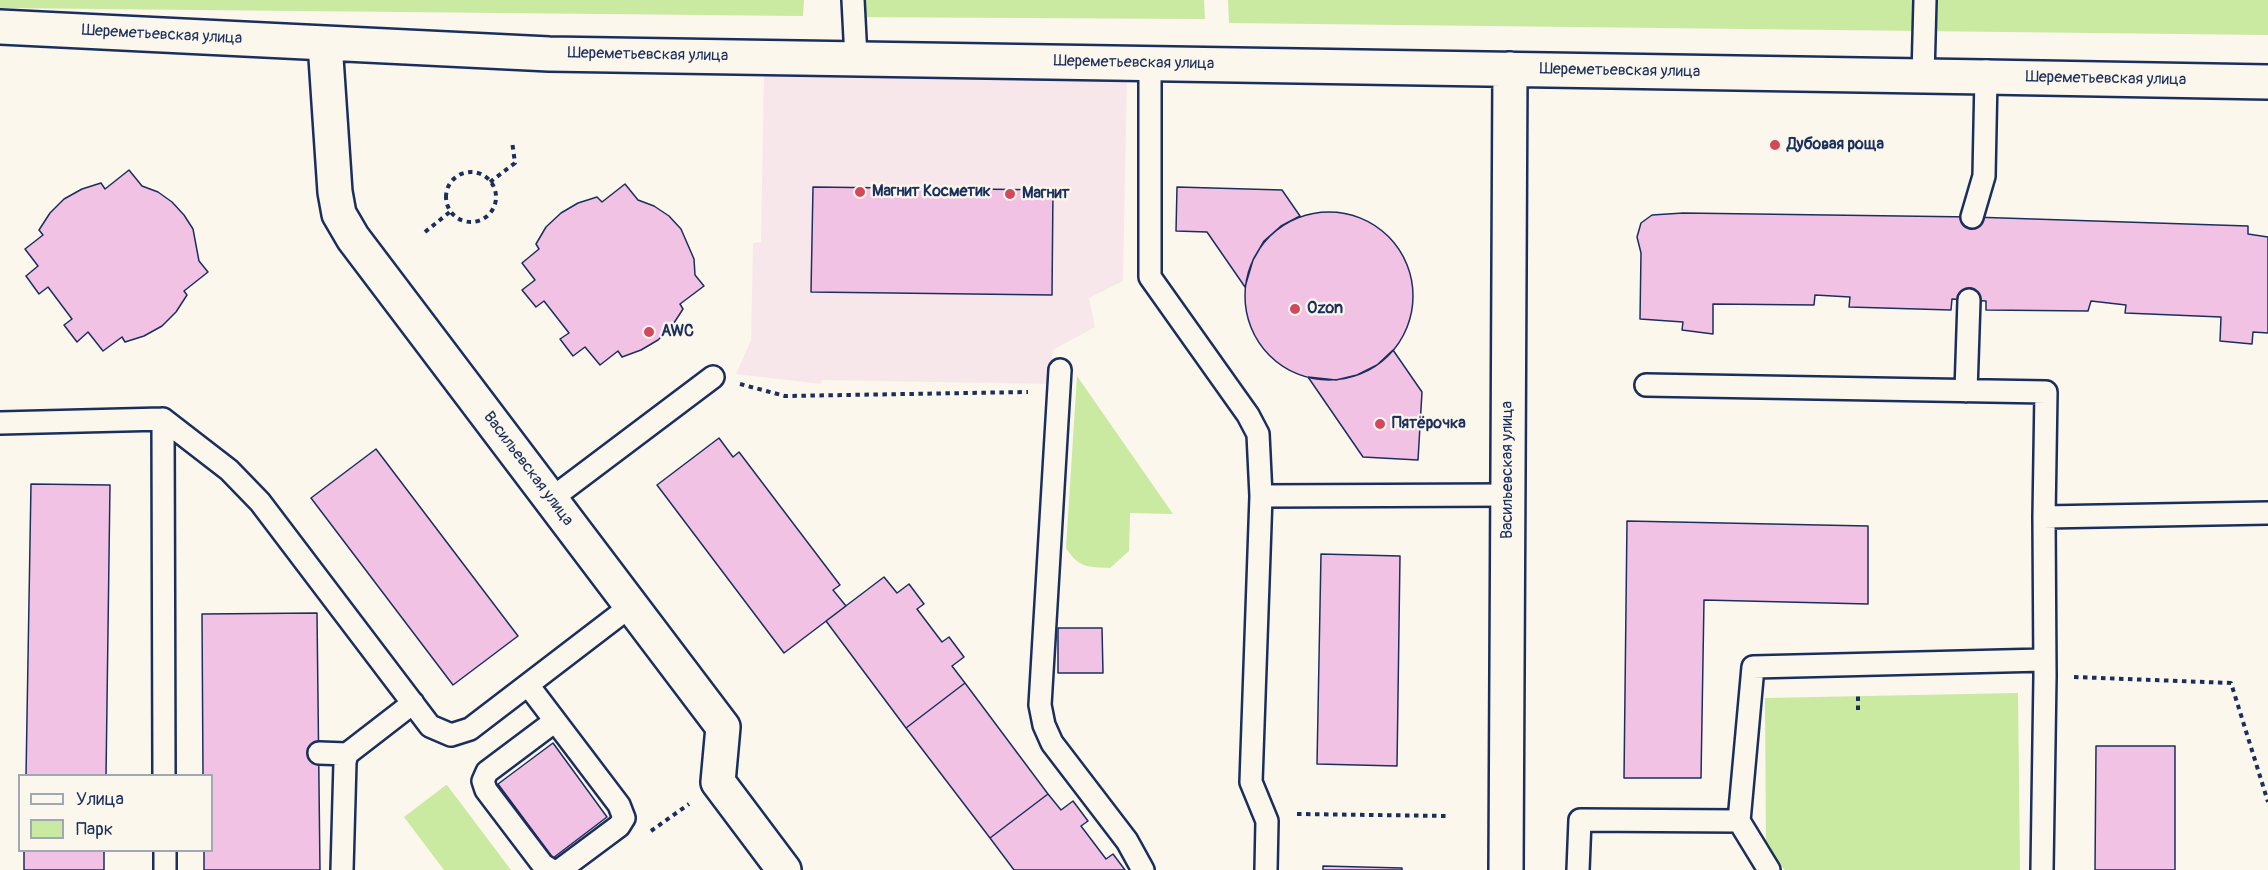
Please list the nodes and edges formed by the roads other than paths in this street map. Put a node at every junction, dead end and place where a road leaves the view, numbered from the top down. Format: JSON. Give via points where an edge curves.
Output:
{"nodes":[{"id":1,"x":853,"y":0,"type":"edge"},
{"id":2,"x":1925,"y":0,"type":"edge"},
{"id":3,"x":0,"y":27,"type":"edge"},
{"id":4,"x":325,"y":43,"type":"junction"},
{"id":5,"x":856,"y":58,"type":"junction"},
{"id":6,"x":1150,"y":63,"type":"junction"},
{"id":7,"x":1510,"y":69,"type":"junction"},
{"id":8,"x":1923,"y":76,"type":"junction"},
{"id":9,"x":1986,"y":77,"type":"junction"},
{"id":10,"x":2268,"y":82,"type":"edge"},
{"id":11,"x":1972,"y":217,"type":"dead end"},
{"id":12,"x":1969,"y":300,"type":"dead end"},
{"id":13,"x":1060,"y":370,"type":"dead end"},
{"id":14,"x":713,"y":377,"type":"road end"},
{"id":15,"x":1646,"y":385,"type":"dead end"},
{"id":16,"x":1966,"y":391,"type":"junction"},
{"id":17,"x":163,"y":419,"type":"junction"},
{"id":18,"x":0,"y":423,"type":"edge"},
{"id":19,"x":1508,"y":495,"type":"junction"},
{"id":20,"x":1261,"y":496,"type":"junction"},
{"id":21,"x":550,"y":499,"type":"junction"},
{"id":22,"x":2268,"y":513,"type":"edge"},
{"id":23,"x":2044,"y":517,"type":"junction"},
{"id":24,"x":632,"y":605,"type":"junction"},
{"id":25,"x":2044,"y":668,"type":"junction"},
{"id":26,"x":528,"y":685,"type":"junction"},
{"id":27,"x":413,"y":703,"type":"junction"},
{"id":28,"x":555,"y":721,"type":"junction"},
{"id":29,"x":319,"y":753,"type":"dead end"},
{"id":30,"x":347,"y":754,"type":"junction"},
{"id":31,"x":164,"y":774,"type":"edge"},
{"id":32,"x":1739,"y":821,"type":"junction"},
{"id":33,"x":165,"y":852,"type":"edge"},
{"id":34,"x":165,"y":870,"type":"edge"},
{"id":35,"x":342,"y":870,"type":"edge"},
{"id":36,"x":551,"y":870,"type":"edge"},
{"id":37,"x":560,"y":870,"type":"edge"},
{"id":38,"x":784,"y":870,"type":"edge"},
{"id":39,"x":1143,"y":870,"type":"edge"},
{"id":40,"x":1266,"y":870,"type":"edge"},
{"id":41,"x":1506,"y":870,"type":"edge"},
{"id":42,"x":1578,"y":870,"type":"edge"},
{"id":43,"x":1769,"y":870,"type":"edge"},
{"id":44,"x":2042,"y":870,"type":"edge"}],
"edges":[{"from":1,"to":5,"type":"lane"},
{"from":2,"to":8,"type":"lane"},
{"from":3,"to":4,"type":"street","name":"Шереметьевская улица"},
{"from":4,"to":5,"type":"street","name":"Шереметьевская улица","via":[[549,54]]},
{"from":4,"to":21,"type":"street","name":"Васильевская улица","via":[[334,192],[339,214]]},
{"from":5,"to":6,"type":"street","name":"Шереметьевская улица"},
{"from":6,"to":7,"type":"street","name":"Шереметьевская улица"},
{"from":6,"to":20,"type":"lane","via":[[1150,277],[1258,434]]},
{"from":7,"to":8,"type":"street","name":"Шереметьевская улица"},
{"from":7,"to":19,"type":"street","name":"Васильевская улица"},
{"from":8,"to":9,"type":"street","name":"Шереметьевская улица"},
{"from":9,"to":10,"type":"street","name":"Шереметьевская улица"},
{"from":9,"to":11,"type":"lane","via":[[1984,176]]},
{"from":12,"to":16,"type":"lane"},
{"from":13,"to":39,"type":"lane","via":[[1040,705],[1052,743],[1127,841]]},
{"from":14,"to":21,"type":"lane"},
{"from":15,"to":16,"type":"lane"},
{"from":16,"to":23,"type":"lane","via":[[2046,392]]},
{"from":17,"to":18,"type":"lane"},
{"from":17,"to":27,"type":"lane","via":[[229,470],[260,502]]},
{"from":17,"to":31,"type":"lane"},
{"from":19,"to":20,"type":"lane"},
{"from":19,"to":41,"type":"street","name":"Васильевская улица"},
{"from":20,"to":40,"type":"lane","via":[[1251,782],[1267,821]]},
{"from":21,"to":24,"type":"street","name":"Васильевская улица"},
{"from":22,"to":23,"type":"lane"},
{"from":23,"to":25,"type":"lane"},
{"from":24,"to":26,"type":"lane"},
{"from":24,"to":38,"type":"street","name":"Васильевская улица","via":[[723,727],[718,782]]},
{"from":25,"to":32,"type":"lane","via":[[1753,667]]},
{"from":25,"to":44,"type":"lane"},
{"from":26,"to":27,"type":"lane","via":[[470,729],[451,735],[430,726]]},
{"from":26,"to":28,"type":"lane"},
{"from":27,"to":30,"type":"lane"},
{"from":28,"to":36,"type":"lane","via":[[487,772],[483,781],[543,865]]},
{"from":28,"to":37,"type":"lane","via":[[619,805],[624,818],[619,826]]},
{"from":29,"to":30,"type":"lane"},
{"from":30,"to":35,"type":"lane"},
{"from":32,"to":42,"type":"lane","via":[[1580,820]]},
{"from":32,"to":43,"type":"lane"},
{"from":33,"to":34,"type":"lane"}]}
